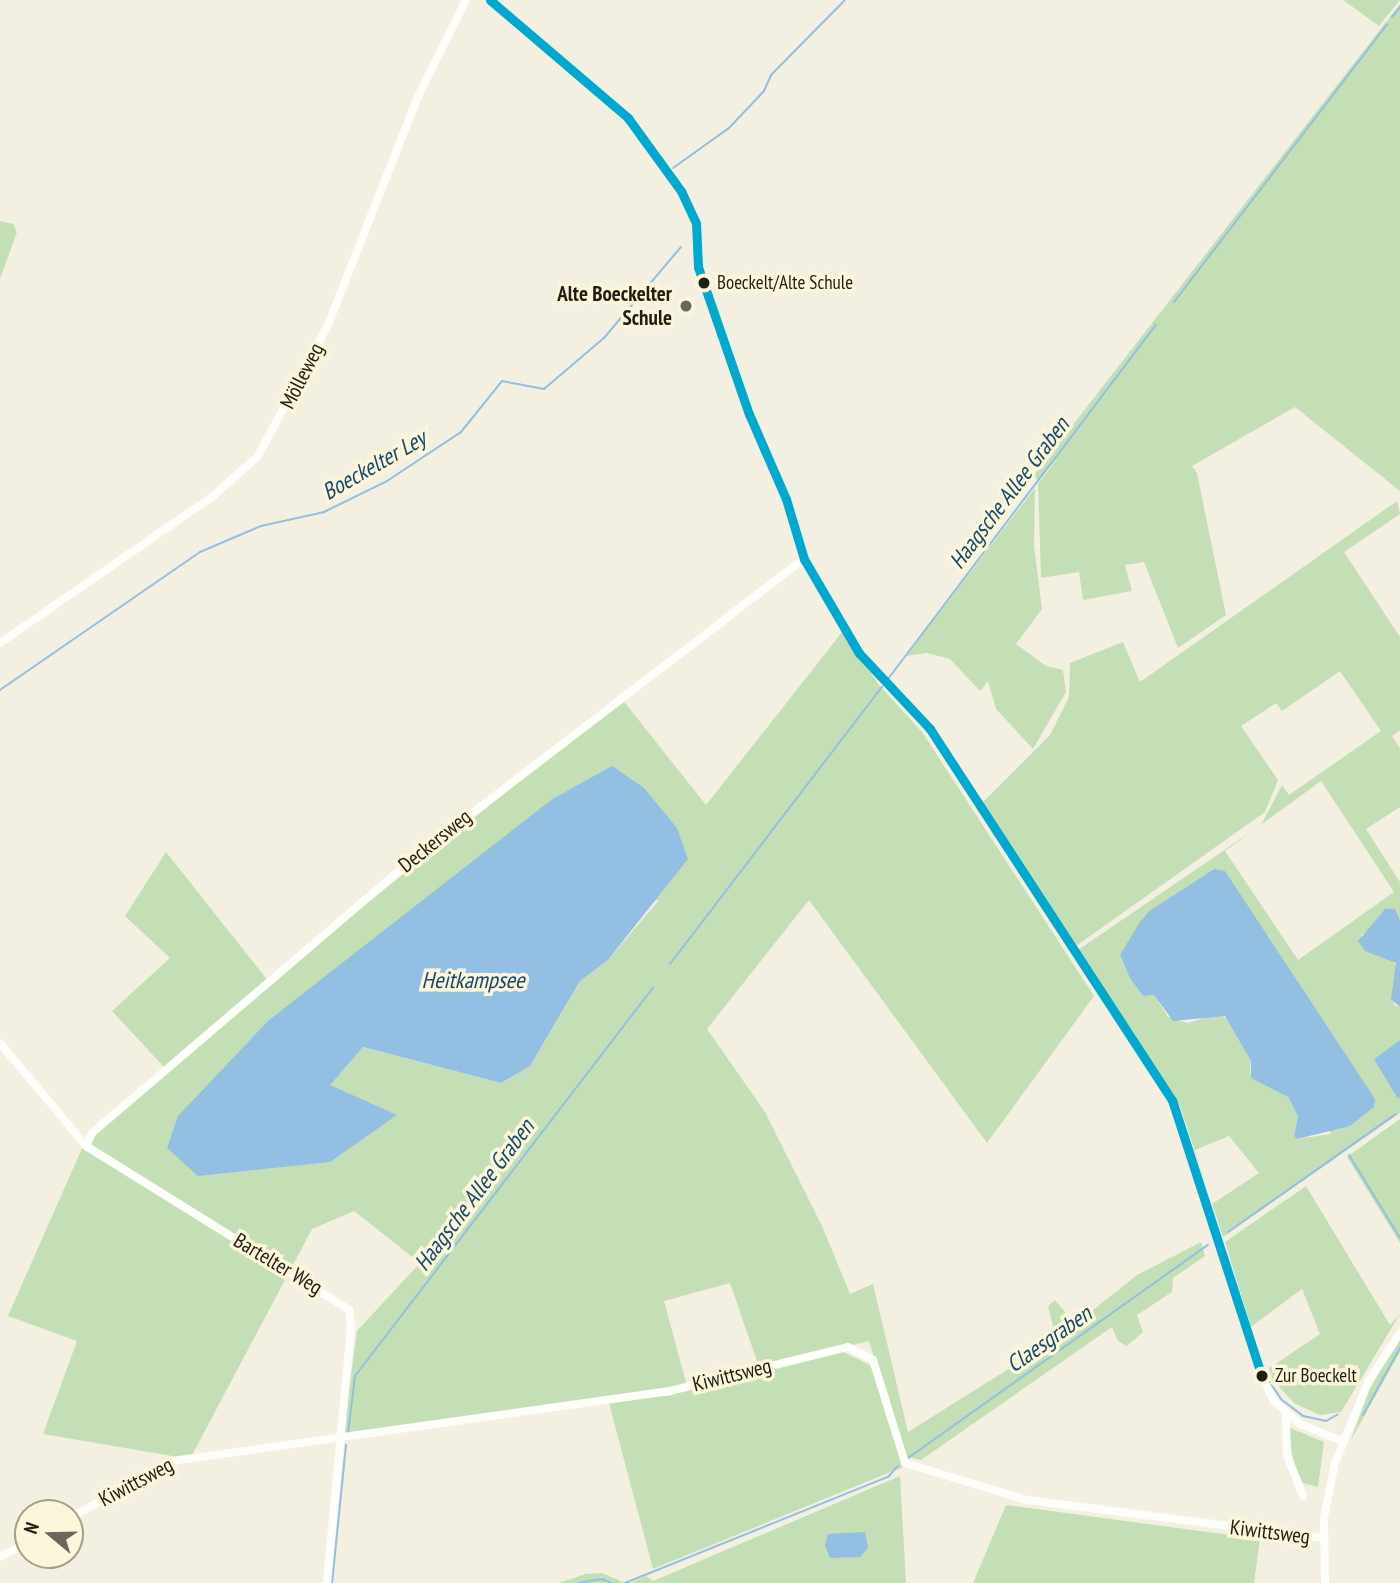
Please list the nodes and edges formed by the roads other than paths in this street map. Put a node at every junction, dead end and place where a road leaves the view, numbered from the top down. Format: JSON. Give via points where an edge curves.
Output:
{"nodes":[{"id":1,"x":466,"y":0,"type":"edge"},
{"id":2,"x":490,"y":0,"type":"edge"},
{"id":3,"x":804,"y":559,"type":"junction"},
{"id":4,"x":0,"y":643,"type":"edge"},
{"id":5,"x":0,"y":1043,"type":"edge"},
{"id":6,"x":86,"y":1146,"type":"junction"},
{"id":7,"x":1400,"y":1333,"type":"edge"},
{"id":8,"x":1286,"y":1415,"type":"junction"},
{"id":9,"x":342,"y":1437,"type":"junction"},
{"id":10,"x":1342,"y":1441,"type":"junction"},
{"id":11,"x":1303,"y":1496,"type":"dead end"},
{"id":12,"x":84,"y":1510,"type":"edge"},
{"id":13,"x":1324,"y":1538,"type":"junction"},
{"id":14,"x":327,"y":1583,"type":"edge"},
{"id":15,"x":1325,"y":1583,"type":"edge"}],
"edges":[{"from":1,"to":4,"type":"street","name":"Mölleweg","via":[[418,97],[328,325],[258,456],[213,496]]},
{"from":2,"to":3,"type":"street","via":[[628,118],[681,191],[696,223],[698,267],[749,414],[786,499]]},
{"from":3,"to":6,"type":"street","name":"Deckersweg","via":[[410,861],[92,1133]]},
{"from":3,"to":8,"type":"street","via":[[859,653],[930,729],[1172,1100],[1262,1377]]},
{"from":5,"to":6,"type":"street","name":"Bartelter Weg"},
{"from":6,"to":9,"type":"street","name":"Bartelter Weg","via":[[349,1310]]},
{"from":7,"to":10,"type":"street","via":[[1369,1380]]},
{"from":8,"to":10,"type":"street"},
{"from":8,"to":11,"type":"street","via":[[1287,1455]]},
{"from":9,"to":12,"type":"street","name":"Kiwittsweg","via":[[172,1461]]},
{"from":9,"to":13,"type":"street","name":"Kiwittsweg","via":[[666,1392],[849,1347],[873,1360],[905,1463],[1027,1500]]},
{"from":9,"to":14,"type":"street","name":"Bartelter Weg"},
{"from":10,"to":13,"type":"street","via":[[1329,1489]]},
{"from":13,"to":15,"type":"street"}]}
